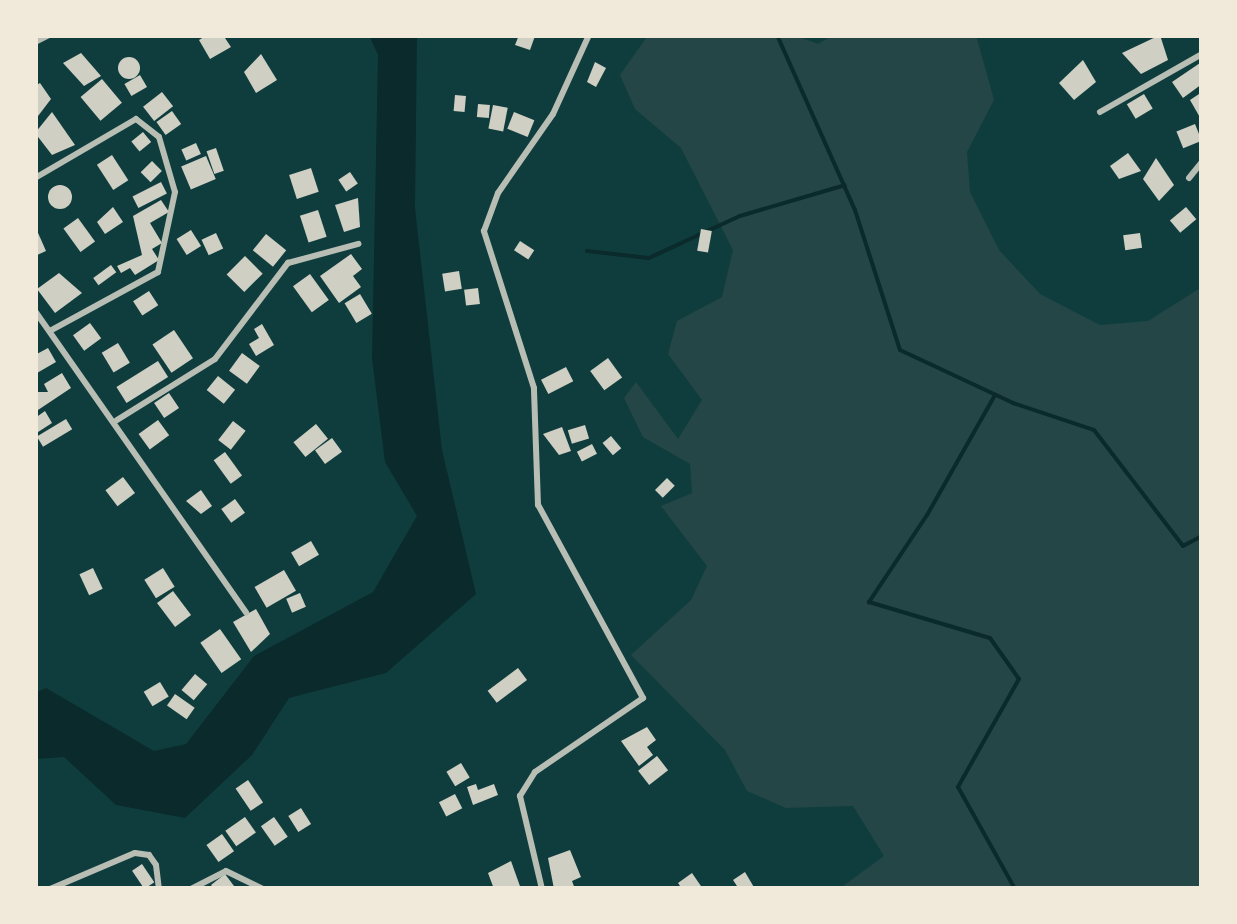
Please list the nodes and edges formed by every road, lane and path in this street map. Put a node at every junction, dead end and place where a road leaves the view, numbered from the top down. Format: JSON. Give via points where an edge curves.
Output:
{"nodes":[{"id":1,"x":49,"y":35,"type":"edge"},
{"id":2,"x":588,"y":35,"type":"edge"},
{"id":3,"x":35,"y":42,"type":"edge"},
{"id":4,"x":1202,"y":54,"type":"edge"},
{"id":5,"x":1100,"y":112,"type":"dead end"},
{"id":6,"x":1202,"y":162,"type":"edge"},
{"id":7,"x":35,"y":178,"type":"edge"},
{"id":8,"x":1189,"y":178,"type":"dead end"},
{"id":9,"x":358,"y":244,"type":"dead end"},
{"id":10,"x":35,"y":311,"type":"edge"},
{"id":11,"x":50,"y":331,"type":"junction"},
{"id":12,"x":117,"y":420,"type":"junction"},
{"id":13,"x":246,"y":612,"type":"dead end"},
{"id":14,"x":50,"y":889,"type":"edge"},
{"id":15,"x":159,"y":889,"type":"edge"},
{"id":16,"x":190,"y":889,"type":"edge"},
{"id":17,"x":264,"y":889,"type":"edge"},
{"id":18,"x":542,"y":889,"type":"edge"}],
"edges":[{"from":1,"to":3,"type":"street"},
{"from":2,"to":18,"type":"street","via":[[553,114],[498,193],[484,231],[534,388],[538,504],[643,698],[535,772],[520,796]]},
{"from":4,"to":5,"type":"street"},
{"from":6,"to":8,"type":"street"},
{"from":7,"to":11,"type":"street","via":[[136,120],[159,136],[175,192],[158,272]]},
{"from":9,"to":12,"type":"street","via":[[288,263],[215,359]]},
{"from":10,"to":11,"type":"street"},
{"from":11,"to":12,"type":"street"},
{"from":12,"to":13,"type":"street"},
{"from":14,"to":15,"type":"street","via":[[135,852],[150,856]]},
{"from":16,"to":17,"type":"street","via":[[226,871]]}]}
